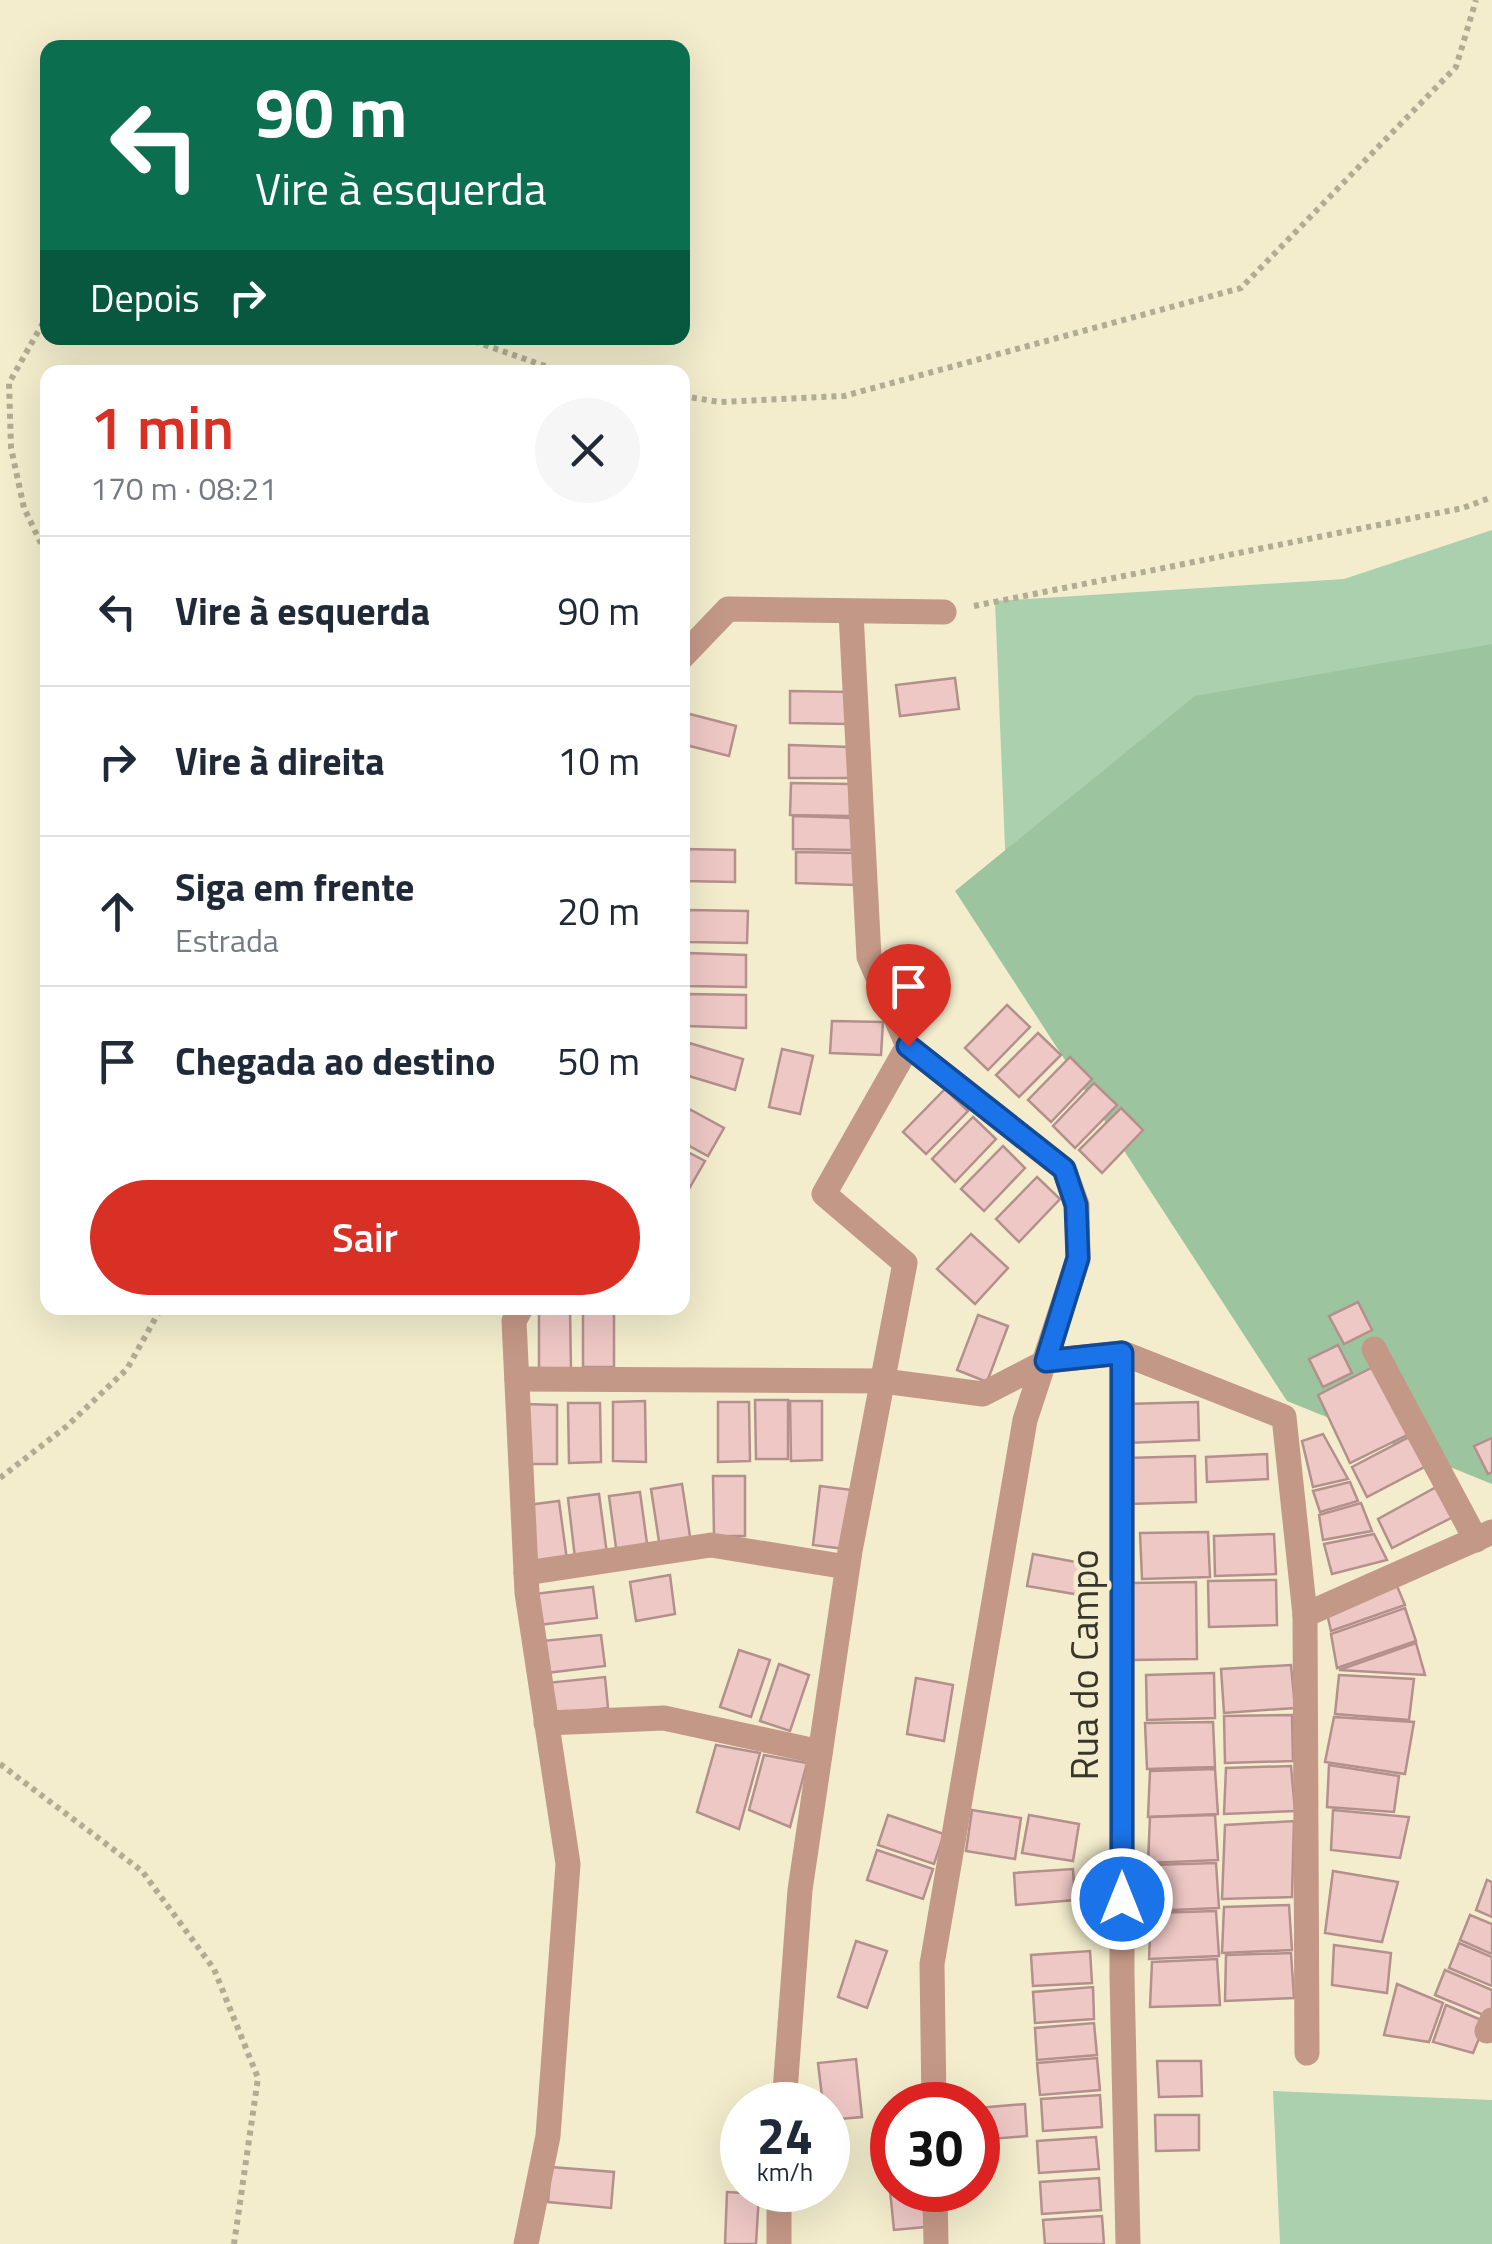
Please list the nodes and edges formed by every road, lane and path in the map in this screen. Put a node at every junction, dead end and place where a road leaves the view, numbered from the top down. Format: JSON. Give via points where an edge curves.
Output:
{"nodes":[{"id":1,"x":1476,"y":0,"type":"edge"},
{"id":2,"x":40,"y":329,"type":"edge"},
{"id":3,"x":485,"y":345,"type":"edge"},
{"id":4,"x":542,"y":365,"type":"edge"},
{"id":5,"x":690,"y":397,"type":"edge"},
{"id":6,"x":0,"y":447,"type":"edge"},
{"id":7,"x":11,"y":448,"type":"junction"},
{"id":8,"x":1492,"y":496,"type":"edge"},
{"id":9,"x":40,"y":541,"type":"edge"},
{"id":10,"x":944,"y":612,"type":"joint"},
{"id":11,"x":850,"y":613,"type":"junction"},
{"id":12,"x":690,"y":648,"type":"edge"},
{"id":13,"x":908,"y":1046,"type":"junction"},
{"id":14,"x":157,"y":1315,"type":"edge"},
{"id":15,"x":517,"y":1315,"type":"edge"},
{"id":16,"x":1374,"y":1348,"type":"dead end"},
{"id":17,"x":1122,"y":1353,"type":"junction"},
{"id":18,"x":1046,"y":1361,"type":"junction"},
{"id":19,"x":517,"y":1379,"type":"junction"},
{"id":20,"x":882,"y":1381,"type":"junction"},
{"id":21,"x":0,"y":1478,"type":"edge"},
{"id":22,"x":1484,"y":1536,"type":"edge"},
{"id":23,"x":847,"y":1567,"type":"junction"},
{"id":24,"x":526,"y":1573,"type":"junction"},
{"id":25,"x":1306,"y":1615,"type":"junction"},
{"id":26,"x":546,"y":1723,"type":"junction"},
{"id":27,"x":820,"y":1752,"type":"junction"},
{"id":28,"x":0,"y":1764,"type":"edge"},
{"id":29,"x":1307,"y":2053,"type":"dead end"},
{"id":30,"x":786,"y":2082,"type":"edge"},
{"id":31,"x":934,"y":2082,"type":"edge"},
{"id":32,"x":779,"y":2212,"type":"edge"},
{"id":33,"x":936,"y":2212,"type":"edge"},
{"id":34,"x":234,"y":2244,"type":"edge"},
{"id":35,"x":526,"y":2244,"type":"edge"},
{"id":36,"x":779,"y":2244,"type":"edge"},
{"id":37,"x":936,"y":2244,"type":"edge"},
{"id":38,"x":1128,"y":2244,"type":"edge"}],
"edges":[{"from":1,"to":5,"type":"path","via":[[1456,67],[1240,288],[844,396]]},
{"from":2,"to":7,"type":"path","via":[[10,384]]},
{"from":3,"to":4,"type":"path"},
{"from":6,"to":7,"type":"path"},
{"from":7,"to":9,"type":"path","via":[[24,508]]},
{"from":8,"to":10,"type":"path","via":[[1463,508]]},
{"from":10,"to":11,"type":"street"},
{"from":11,"to":12,"type":"street","via":[[728,610]]},
{"from":11,"to":13,"type":"street","via":[[869,956]]},
{"from":13,"to":18,"type":"street","via":[[1064,1169],[1076,1205],[1078,1258]]},
{"from":13,"to":20,"type":"street","via":[[824,1194],[905,1263]]},
{"from":14,"to":21,"type":"path","via":[[127,1369]]},
{"from":15,"to":19,"type":"street"},
{"from":16,"to":22,"type":"street"},
{"from":17,"to":18,"type":"street"},
{"from":17,"to":25,"type":"street","via":[[1284,1416]]},
{"from":17,"to":38,"type":"street","name":"Rua do Campo"},
{"from":18,"to":20,"type":"street","via":[[983,1394]]},
{"from":18,"to":31,"type":"street","via":[[1025,1420],[932,1964]]},
{"from":19,"to":20,"type":"street"},
{"from":19,"to":24,"type":"street"},
{"from":20,"to":23,"type":"street"},
{"from":22,"to":25,"type":"street"},
{"from":23,"to":24,"type":"street","via":[[711,1544]]},
{"from":23,"to":27,"type":"street"},
{"from":24,"to":26,"type":"street"},
{"from":25,"to":29,"type":"street"},
{"from":26,"to":27,"type":"street","via":[[664,1718]]},
{"from":26,"to":35,"type":"street","via":[[568,1864],[548,2136]]},
{"from":27,"to":30,"type":"street","via":[[800,1890]]},
{"from":28,"to":34,"type":"path","via":[[142,1871],[214,1969],[258,2078]]},
{"from":32,"to":36,"type":"street"},
{"from":33,"to":37,"type":"street"}]}
